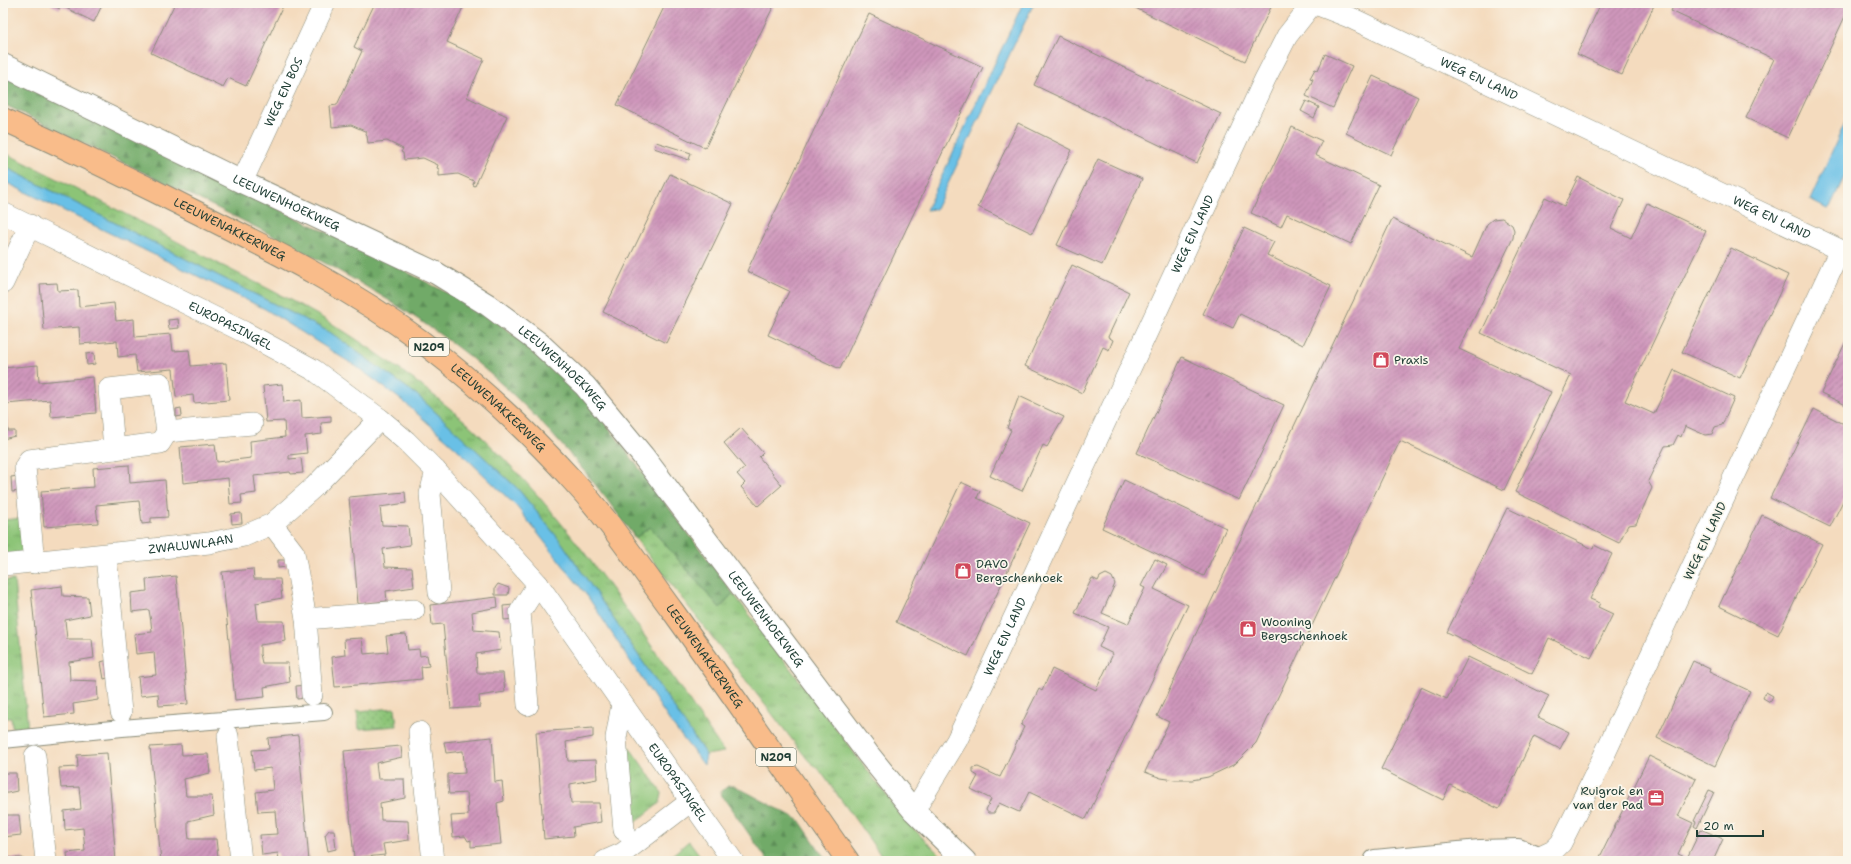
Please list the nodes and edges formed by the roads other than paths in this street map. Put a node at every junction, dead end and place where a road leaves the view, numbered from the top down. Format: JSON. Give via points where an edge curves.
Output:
{"nodes":[{"id":1,"x":325,"y":3,"type":"edge"},
{"id":2,"x":3,"y":65,"type":"edge"},
{"id":3,"x":3,"y":119,"type":"edge"},
{"id":4,"x":242,"y":182,"type":"junction"},
{"id":5,"x":3,"y":213,"type":"edge"},
{"id":6,"x":30,"y":225,"type":"junction"},
{"id":7,"x":1844,"y":242,"type":"edge"},
{"id":8,"x":3,"y":283,"type":"edge"},
{"id":9,"x":380,"y":419,"type":"junction"},
{"id":10,"x":252,"y":424,"type":"dead end"},
{"id":11,"x":167,"y":432,"type":"junction"},
{"id":12,"x":114,"y":449,"type":"junction"},
{"id":13,"x":436,"y":471,"type":"junction"},
{"id":14,"x":272,"y":524,"type":"junction"},
{"id":15,"x":106,"y":555,"type":"junction"},
{"id":16,"x":34,"y":563,"type":"junction"},
{"id":17,"x":3,"y":565,"type":"edge"},
{"id":18,"x":538,"y":584,"type":"junction"},
{"id":19,"x":440,"y":593,"type":"dead end"},
{"id":20,"x":414,"y":610,"type":"dead end"},
{"id":21,"x":306,"y":619,"type":"junction"},
{"id":22,"x":318,"y":703,"type":"joint"},
{"id":23,"x":622,"y":704,"type":"junction"},
{"id":24,"x":528,"y":705,"type":"dead end"},
{"id":25,"x":121,"y":712,"type":"dead end"},
{"id":26,"x":419,"y":732,"type":"dead end"},
{"id":27,"x":228,"y":736,"type":"dead end"},
{"id":28,"x":3,"y":740,"type":"edge"},
{"id":29,"x":35,"y":756,"type":"dead end"},
{"id":30,"x":691,"y":802,"type":"junction"},
{"id":31,"x":914,"y":811,"type":"junction"},
{"id":32,"x":624,"y":830,"type":"dead end"},
{"id":33,"x":1539,"y":860,"type":"edge"},
{"id":34,"x":46,"y":861,"type":"edge"},
{"id":35,"x":241,"y":861,"type":"edge"},
{"id":36,"x":433,"y":861,"type":"edge"},
{"id":37,"x":605,"y":861,"type":"edge"},
{"id":38,"x":733,"y":861,"type":"edge"},
{"id":39,"x":848,"y":861,"type":"edge"},
{"id":40,"x":966,"y":861,"type":"edge"},
{"id":41,"x":1375,"y":861,"type":"edge"}],
"edges":[{"from":1,"to":4,"type":"street","name":"WEG EN BOS"},
{"from":2,"to":4,"type":"street","name":"LEEUWENHOEKWEG"},
{"from":3,"to":39,"type":"main road","name":"LEEUWENAKKERWEG","number":"N209","via":[[303,265],[420,340],[511,417],[575,483],[621,540]]},
{"from":4,"to":31,"type":"street","name":"LEEUWENHOEKWEG","via":[[436,273],[488,305],[545,348],[585,386],[643,456]]},
{"from":5,"to":6,"type":"street","name":"EUROPASINGEL"},
{"from":6,"to":8,"type":"street"},
{"from":6,"to":9,"type":"street","name":"EUROPASINGEL","via":[[244,332],[314,370]]},
{"from":7,"to":31,"type":"street","name":"WEG EN LAND","via":[[1349,17],[1313,3],[1287,36],[1265,79],[957,740]]},
{"from":7,"to":33,"type":"street","name":"WEG EN LAND","via":[[1593,779],[1561,843]]},
{"from":9,"to":13,"type":"street","name":"EUROPASINGEL"},
{"from":9,"to":14,"type":"street","name":"ZWALUWLAAN","via":[[314,487]]},
{"from":10,"to":11,"type":"street"},
{"from":11,"to":12,"type":"street","via":[[160,442]]},
{"from":11,"to":12,"type":"street","via":[[160,383],[108,389]]},
{"from":12,"to":16,"type":"street","via":[[29,460],[25,466]]},
{"from":13,"to":18,"type":"street","name":"EUROPASINGEL"},
{"from":13,"to":19,"type":"street","via":[[430,494]]},
{"from":14,"to":15,"type":"street","name":"ZWALUWLAAN","via":[[244,536],[209,544]]},
{"from":14,"to":21,"type":"street","via":[[294,553]]},
{"from":15,"to":16,"type":"street","name":"ZWALUWLAAN"},
{"from":15,"to":25,"type":"street"},
{"from":16,"to":17,"type":"street","name":"ZWALUWLAAN"},
{"from":18,"to":23,"type":"street","name":"EUROPASINGEL"},
{"from":18,"to":24,"type":"street","via":[[520,612]]},
{"from":20,"to":21,"type":"street"},
{"from":21,"to":22,"type":"street"},
{"from":22,"to":28,"type":"street"},
{"from":23,"to":30,"type":"street","name":"EUROPASINGEL"},
{"from":23,"to":32,"type":"street","via":[[616,738]]},
{"from":26,"to":36,"type":"street"},
{"from":27,"to":35,"type":"street"},
{"from":29,"to":34,"type":"street"},
{"from":30,"to":37,"type":"street","via":[[623,853]]},
{"from":30,"to":38,"type":"street","name":"EUROPASINGEL"},
{"from":31,"to":40,"type":"street","name":"LEEUWENHOEKWEG"},
{"from":33,"to":41,"type":"street","via":[[1518,850]]}]}
